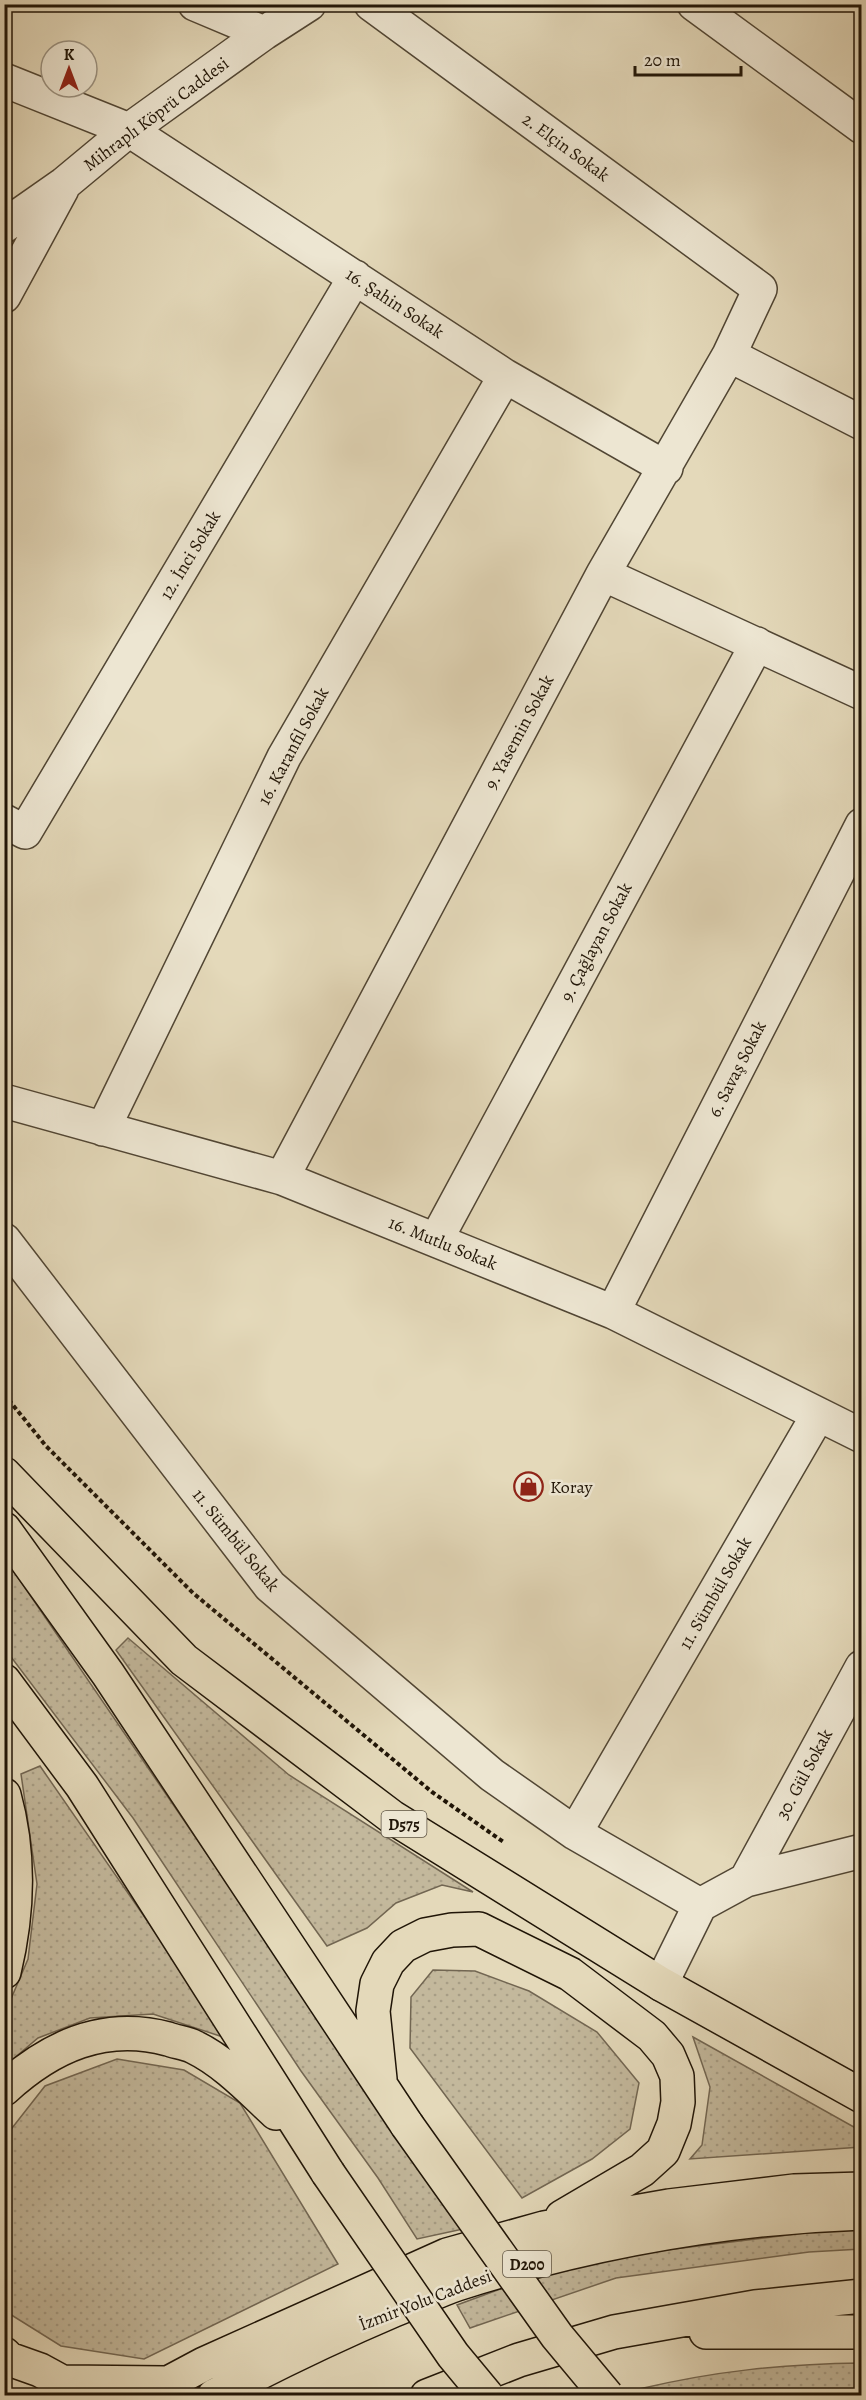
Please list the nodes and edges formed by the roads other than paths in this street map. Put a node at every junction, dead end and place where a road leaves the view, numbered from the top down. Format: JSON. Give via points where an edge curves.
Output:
{"nodes":[{"id":1,"x":195,"y":4,"type":"edge"},
{"id":2,"x":309,"y":4,"type":"edge"},
{"id":3,"x":371,"y":4,"type":"edge"},
{"id":4,"x":694,"y":4,"type":"edge"},
{"id":5,"x":264,"y":33,"type":"junction"},
{"id":6,"x":4,"y":80,"type":"edge"},
{"id":7,"x":861,"y":127,"type":"edge"},
{"id":8,"x":129,"y":130,"type":"junction"},
{"id":9,"x":64,"y":184,"type":"junction"},
{"id":10,"x":4,"y":226,"type":"edge"},
{"id":11,"x":355,"y":277,"type":"junction"},
{"id":12,"x":760,"y":289,"type":"joint"},
{"id":13,"x":4,"y":296,"type":"edge"},
{"id":14,"x":729,"y":355,"type":"junction"},
{"id":15,"x":505,"y":376,"type":"junction"},
{"id":16,"x":861,"y":423,"type":"edge"},
{"id":17,"x":666,"y":468,"type":"junction"},
{"id":18,"x":603,"y":574,"type":"junction"},
{"id":19,"x":757,"y":644,"type":"junction"},
{"id":20,"x":861,"y":693,"type":"edge"},
{"id":21,"x":861,"y":825,"type":"edge"},
{"id":22,"x":15,"y":827,"type":"edge"},
{"id":23,"x":4,"y":1101,"type":"edge"},
{"id":24,"x":104,"y":1129,"type":"junction"},
{"id":25,"x":282,"y":1178,"type":"junction"},
{"id":26,"x":4,"y":1240,"type":"edge"},
{"id":27,"x":436,"y":1240,"type":"junction"},
{"id":28,"x":613,"y":1312,"type":"junction"},
{"id":29,"x":818,"y":1415,"type":"junction"},
{"id":30,"x":861,"y":1436,"type":"edge"},
{"id":31,"x":4,"y":1474,"type":"edge"},
{"id":32,"x":4,"y":1529,"type":"edge"},
{"id":33,"x":861,"y":1667,"type":"edge"},
{"id":34,"x":4,"y":1681,"type":"edge"},
{"id":35,"x":4,"y":1795,"type":"edge"},
{"id":36,"x":575,"y":1833,"type":"junction"},
{"id":37,"x":861,"y":1851,"type":"edge"},
{"id":38,"x":746,"y":1880,"type":"junction"},
{"id":39,"x":700,"y":1905,"type":"junction"},
{"id":40,"x":4,"y":1972,"type":"edge"},
{"id":41,"x":661,"y":1984,"type":"junction"},
{"id":42,"x":381,"y":2084,"type":"junction"},
{"id":43,"x":4,"y":2089,"type":"edge"},
{"id":44,"x":861,"y":2096,"type":"edge"},
{"id":45,"x":307,"y":2140,"type":"junction"},
{"id":46,"x":861,"y":2189,"type":"edge"},
{"id":47,"x":861,"y":2213,"type":"edge"},
{"id":48,"x":544,"y":2228,"type":"junction"},
{"id":49,"x":861,"y":2296,"type":"edge"},
{"id":50,"x":614,"y":2332,"type":"junction"},
{"id":51,"x":861,"y":2332,"type":"edge"},
{"id":52,"x":4,"y":2354,"type":"edge"},
{"id":53,"x":155,"y":2389,"type":"edge"},
{"id":54,"x":214,"y":2396,"type":"edge"},
{"id":55,"x":427,"y":2396,"type":"edge"},
{"id":56,"x":486,"y":2396,"type":"edge"},
{"id":57,"x":607,"y":2396,"type":"edge"}],
"edges":[{"from":1,"to":5,"type":"street"},
{"from":2,"to":5,"type":"street","name":"Mihraplı Köprü Caddesi"},
{"from":3,"to":12,"type":"street","name":"2. Elçin Sokak"},
{"from":4,"to":7,"type":"street"},
{"from":5,"to":8,"type":"street","name":"Mihraplı Köprü Caddesi"},
{"from":6,"to":8,"type":"street","name":"16. Şahin Sokak"},
{"from":8,"to":9,"type":"street","name":"Mihraplı Köprü Caddesi"},
{"from":8,"to":11,"type":"street","name":"16. Şahin Sokak"},
{"from":9,"to":10,"type":"street","name":"Mihraplı Köprü Caddesi"},
{"from":9,"to":13,"type":"street"},
{"from":11,"to":15,"type":"street","name":"16. Şahin Sokak"},
{"from":11,"to":22,"type":"street","name":"12. İnci Sokak"},
{"from":12,"to":14,"type":"street","name":"9. Yasemin Sokak"},
{"from":14,"to":16,"type":"street"},
{"from":14,"to":17,"type":"street","name":"9. Yasemin Sokak"},
{"from":15,"to":17,"type":"street","name":"16. Şahin Sokak"},
{"from":15,"to":24,"type":"street","name":"16. Karanfil Sokak","via":[[284,757]]},
{"from":17,"to":18,"type":"street","name":"9. Yasemin Sokak"},
{"from":18,"to":19,"type":"street"},
{"from":18,"to":25,"type":"street","name":"9. Yasemin Sokak"},
{"from":19,"to":20,"type":"street"},
{"from":19,"to":27,"type":"street","name":"9. Çağlayan Sokak"},
{"from":21,"to":28,"type":"street","name":"6. Savaş Sokak"},
{"from":23,"to":24,"type":"street","name":"16. Mutlu Sokak"},
{"from":24,"to":25,"type":"street","name":"16. Mutlu Sokak"},
{"from":25,"to":27,"type":"street","name":"16. Mutlu Sokak"},
{"from":26,"to":36,"type":"street","name":"11. Sümbül Sokak","via":[[270,1586],[492,1775]]},
{"from":27,"to":28,"type":"street","name":"16. Mutlu Sokak"},
{"from":28,"to":29,"type":"street","name":"16. Mutlu Sokak"},
{"from":29,"to":30,"type":"street","name":"16. Mutlu Sokak"},
{"from":29,"to":36,"type":"street","name":"11. Sümbül Sokak"},
{"from":31,"to":41,"type":"highway","number":"D575","via":[[184,1660],[392,1817]]},
{"from":32,"to":42,"type":"highway","via":[[108,1674]]},
{"from":33,"to":38,"type":"street","name":"30. Gül Sokak"},
{"from":34,"to":45,"type":"highway","via":[[82,1785]]},
{"from":35,"to":40,"type":"highway","via":[[16,1898]]},
{"from":36,"to":39,"type":"street","name":"11. Sümbül Sokak"},
{"from":37,"to":38,"type":"street"},
{"from":38,"to":39,"type":"street"},
{"from":39,"to":41,"type":"street"},
{"from":41,"to":44,"type":"highway","number":"D575"},
{"from":42,"to":48,"type":"highway","via":[[373,2011],[377,1984],[388,1962],[403,1946],[425,1935],[452,1930],[479,1929],[570,1974],[652,2036],[668,2055],[677,2076],[675,2124],[663,2151],[642,2170]]},
{"from":42,"to":57,"type":"highway","bridge":true,"via":[[557,2336]]},
{"from":43,"to":45,"type":"highway","via":[[56,2050],[90,2037],[126,2032],[156,2036],[193,2046],[225,2067]]},
{"from":45,"to":56,"type":"highway","bridge":true,"via":[[453,2355]]},
{"from":46,"to":48,"type":"highway","via":[[794,2191],[669,2206]]},
{"from":47,"to":54,"type":"highway","name":"İzmir Yolu Caddesi","number":"D200","via":[[697,2227],[587,2247],[455,2285],[324,2340]]},
{"from":48,"to":53,"type":"highway","via":[[447,2255]]},
{"from":49,"to":50,"type":"highway","via":[[755,2307]]},
{"from":50,"to":51,"type":"highway"},
{"from":50,"to":55,"type":"highway","via":[[519,2360]]},
{"from":52,"to":53,"type":"highway","via":[[62,2382]]}]}
